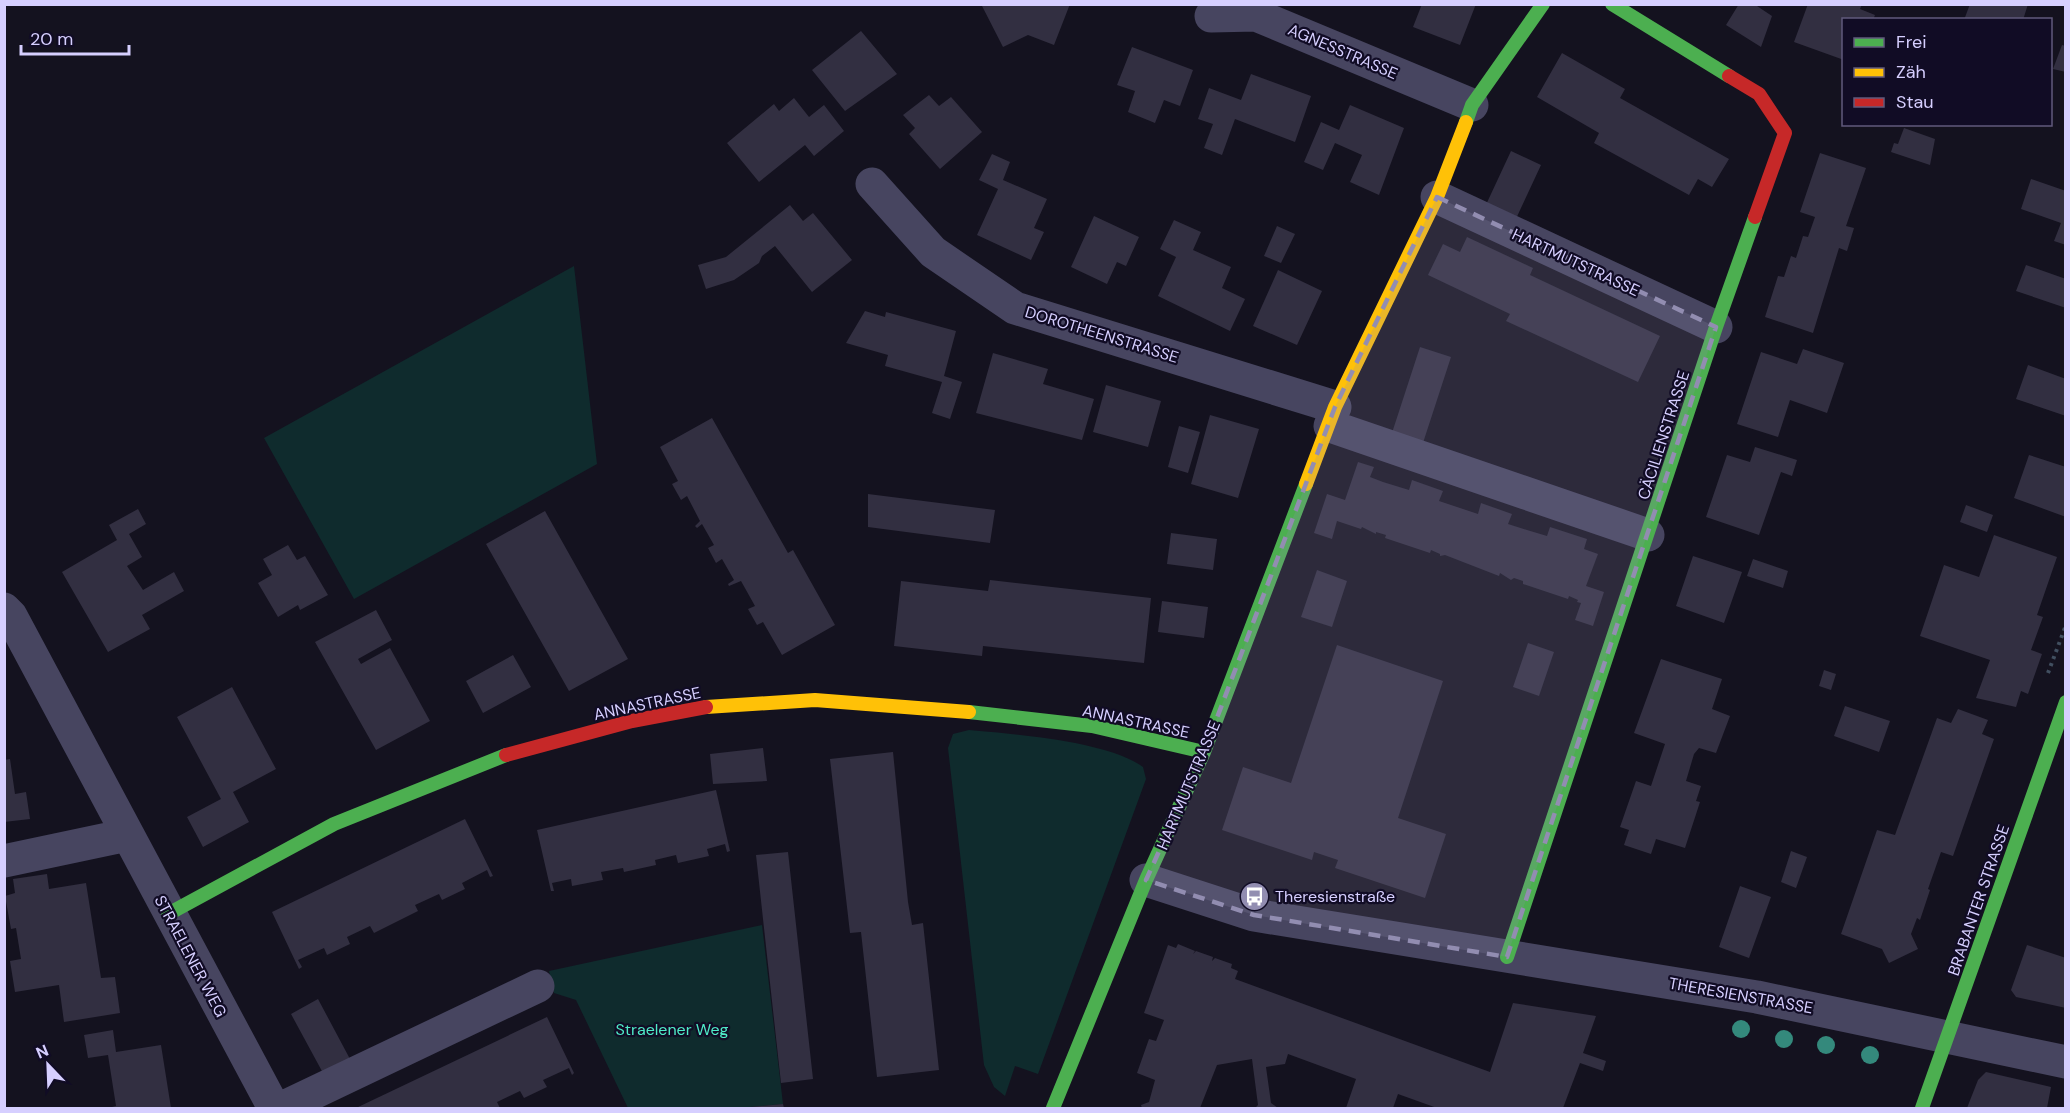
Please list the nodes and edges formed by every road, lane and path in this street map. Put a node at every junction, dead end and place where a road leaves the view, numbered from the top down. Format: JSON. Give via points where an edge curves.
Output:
{"nodes":[{"id":1,"x":1543,"y":4,"type":"edge"},
{"id":2,"x":1612,"y":4,"type":"edge"},
{"id":3,"x":1211,"y":16,"type":"dead end"},
{"id":4,"x":1472,"y":105,"type":"junction"},
{"id":5,"x":872,"y":184,"type":"dead end"},
{"id":6,"x":1437,"y":197,"type":"junction"},
{"id":7,"x":1716,"y":327,"type":"junction"},
{"id":8,"x":1332,"y":416,"type":"junction"},
{"id":9,"x":1648,"y":534,"type":"junction"},
{"id":10,"x":4,"y":609,"type":"edge"},
{"id":11,"x":2066,"y":702,"type":"edge"},
{"id":12,"x":1204,"y":752,"type":"junction"},
{"id":13,"x":127,"y":835,"type":"junction"},
{"id":14,"x":4,"y":861,"type":"edge"},
{"id":15,"x":1146,"y":880,"type":"junction"},
{"id":16,"x":168,"y":914,"type":"junction"},
{"id":17,"x":1507,"y":957,"type":"junction"},
{"id":18,"x":538,"y":986,"type":"dead end"},
{"id":19,"x":1947,"y":1037,"type":"junction"},
{"id":20,"x":2066,"y":1062,"type":"edge"},
{"id":21,"x":274,"y":1108,"type":"edge"},
{"id":22,"x":282,"y":1108,"type":"edge"},
{"id":23,"x":1053,"y":1108,"type":"edge"},
{"id":24,"x":1922,"y":1108,"type":"edge"}],
"edges":[{"from":1,"to":4,"type":"street","name":"HARTMUTSTRASSE"},
{"from":2,"to":7,"type":"street","name":"CÄCILIENSTRASSE","via":[[1759,94],[1785,133]]},
{"from":3,"to":4,"type":"street","name":"AGNESSTRASSE","via":[[1256,15]]},
{"from":4,"to":6,"type":"street","name":"HARTMUTSTRASSE"},
{"from":5,"to":8,"type":"street","name":"DOROTHEENSTRASSE","via":[[933,252],[1016,308]]},
{"from":6,"to":7,"type":"street","name":"HARTMUTSTRASSE"},
{"from":6,"to":8,"type":"street","name":"HARTMUTSTRASSE"},
{"from":7,"to":9,"type":"street","name":"CÄCILIENSTRASSE"},
{"from":8,"to":9,"type":"street"},
{"from":8,"to":12,"type":"street","name":"HARTMUTSTRASSE"},
{"from":9,"to":17,"type":"street","name":"CÄCILIENSTRASSE"},
{"from":10,"to":13,"type":"street","name":"STRAELENER WEG"},
{"from":11,"to":19,"type":"street","name":"BRABANTER STRASSE"},
{"from":12,"to":15,"type":"street","name":"HARTMUTSTRASSE"},
{"from":12,"to":16,"type":"street","name":"ANNASTRASSE","via":[[1092,726],[931,708],[815,700],[696,708],[495,758],[334,824]]},
{"from":13,"to":14,"type":"street"},
{"from":13,"to":16,"type":"street","name":"STRAELENER WEG"},
{"from":15,"to":17,"type":"street","name":"THERESIENSTRASSE","via":[[1254,915]]},
{"from":15,"to":23,"type":"street","name":"HARTMUTSTRASSE"},
{"from":16,"to":21,"type":"street","name":"STRAELENER WEG"},
{"from":17,"to":19,"type":"street","name":"THERESIENSTRASSE","via":[[1757,997]]},
{"from":18,"to":22,"type":"street"},
{"from":19,"to":20,"type":"street","name":"THERESIENSTRASSE"},
{"from":19,"to":24,"type":"street","name":"BRABANTER STRASSE"}]}
